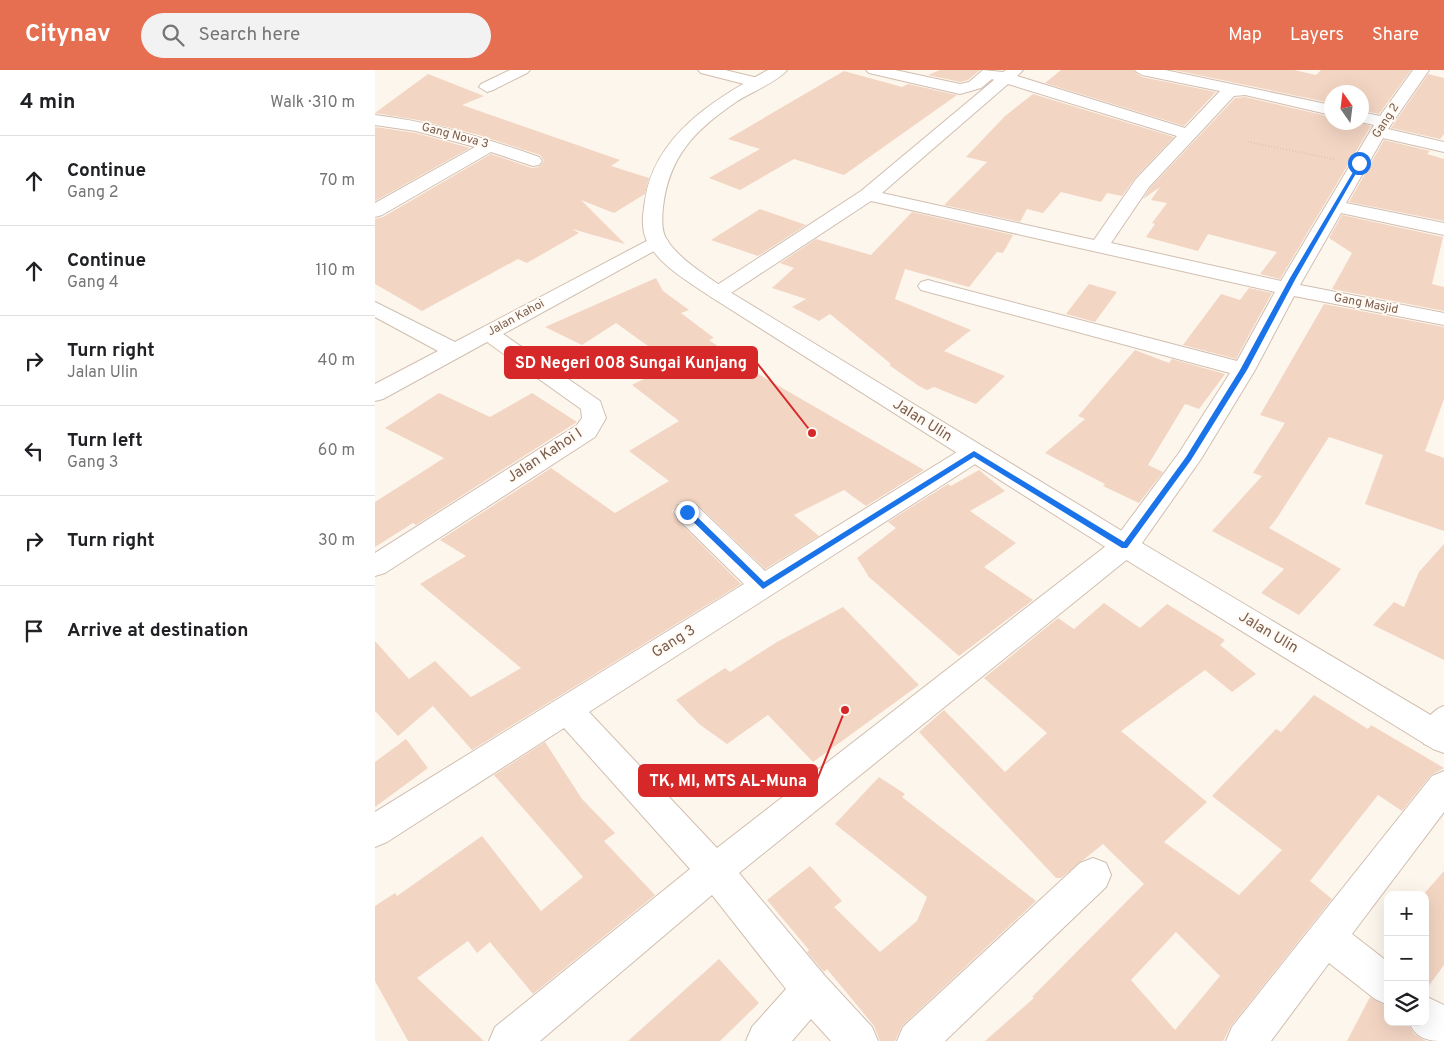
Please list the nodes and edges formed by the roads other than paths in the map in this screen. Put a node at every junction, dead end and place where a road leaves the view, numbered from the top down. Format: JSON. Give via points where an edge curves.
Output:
{"nodes":[{"id":1,"x":522,"y":70,"type":"edge"},
{"id":2,"x":706,"y":70,"type":"edge"},
{"id":3,"x":779,"y":70,"type":"edge"},
{"id":4,"x":874,"y":70,"type":"edge"},
{"id":5,"x":1142,"y":70,"type":"edge"},
{"id":6,"x":1421,"y":70,"type":"edge"},
{"id":7,"x":1001,"y":73,"type":"edge"},
{"id":8,"x":756,"y":82,"type":"junction"},
{"id":9,"x":487,"y":87,"type":"dead end"},
{"id":10,"x":1235,"y":89,"type":"junction"},
{"id":11,"x":1324,"y":108,"type":"edge"},
{"id":12,"x":375,"y":120,"type":"edge"},
{"id":13,"x":1369,"y":121,"type":"edge"},
{"id":14,"x":1381,"y":127,"type":"junction"},
{"id":15,"x":1187,"y":134,"type":"junction"},
{"id":16,"x":490,"y":145,"type":"junction"},
{"id":17,"x":1444,"y":147,"type":"edge"},
{"id":18,"x":533,"y":161,"type":"dead end"},
{"id":19,"x":868,"y":195,"type":"junction"},
{"id":20,"x":1335,"y":206,"type":"junction"},
{"id":21,"x":375,"y":211,"type":"edge"},
{"id":22,"x":1444,"y":229,"type":"edge"},
{"id":23,"x":657,"y":241,"type":"junction"},
{"id":24,"x":1098,"y":248,"type":"junction"},
{"id":25,"x":1291,"y":284,"type":"junction"},
{"id":26,"x":928,"y":286,"type":"dead end"},
{"id":27,"x":718,"y":293,"type":"junction"},
{"id":28,"x":375,"y":308,"type":"edge"},
{"id":29,"x":1444,"y":320,"type":"edge"},
{"id":30,"x":488,"y":333,"type":"junction"},
{"id":31,"x":455,"y":351,"type":"junction"},
{"id":32,"x":1244,"y":370,"type":"junction"},
{"id":33,"x":375,"y":394,"type":"edge"},
{"id":34,"x":974,"y":453,"type":"junction"},
{"id":35,"x":687,"y":512,"type":"dead end"},
{"id":36,"x":1125,"y":546,"type":"junction"},
{"id":37,"x":375,"y":566,"type":"edge"},
{"id":38,"x":763,"y":586,"type":"junction"},
{"id":39,"x":567,"y":709,"type":"junction"},
{"id":40,"x":1441,"y":731,"type":"edge"},
{"id":41,"x":1444,"y":786,"type":"edge"},
{"id":42,"x":375,"y":831,"type":"edge"},
{"id":43,"x":715,"y":872,"type":"junction"},
{"id":44,"x":1093,"y":875,"type":"dead end"},
{"id":45,"x":1327,"y":938,"type":"junction"},
{"id":46,"x":1384,"y":983,"type":"edge"},
{"id":47,"x":811,"y":990,"type":"junction"},
{"id":48,"x":1429,"y":1018,"type":"edge"},
{"id":49,"x":1444,"y":1030,"type":"edge"},
{"id":50,"x":509,"y":1041,"type":"edge"},
{"id":51,"x":766,"y":1041,"type":"edge"},
{"id":52,"x":858,"y":1041,"type":"edge"},
{"id":53,"x":917,"y":1041,"type":"edge"},
{"id":54,"x":1245,"y":1041,"type":"edge"}],
"edges":[{"from":1,"to":9,"type":"street"},
{"from":2,"to":8,"type":"street"},
{"from":3,"to":8,"type":"street"},
{"from":4,"to":7,"type":"street","via":[[960,89]]},
{"from":5,"to":10,"type":"street"},
{"from":6,"to":14,"type":"street","name":"Gang 2"},
{"from":7,"to":15,"type":"street"},
{"from":7,"to":19,"type":"street"},
{"from":8,"to":23,"type":"street","via":[[696,123],[672,153],[657,181],[653,198],[653,228]]},
{"from":10,"to":11,"type":"street"},
{"from":10,"to":15,"type":"street","via":[[1229,91]]},
{"from":12,"to":16,"type":"street","name":"Gang Nova 3","via":[[452,132]]},
{"from":13,"to":14,"type":"street"},
{"from":14,"to":17,"type":"street"},
{"from":14,"to":20,"type":"street","name":"Gang 2"},
{"from":15,"to":24,"type":"street","via":[[1142,184]]},
{"from":16,"to":18,"type":"street","name":"Gang Nova 3"},
{"from":16,"to":21,"type":"street"},
{"from":19,"to":24,"type":"street","name":"Gang Masjid"},
{"from":19,"to":27,"type":"street"},
{"from":20,"to":22,"type":"street"},
{"from":20,"to":25,"type":"street","name":"Gang 2"},
{"from":23,"to":27,"type":"street","name":"Jalan Ulin"},
{"from":23,"to":30,"type":"street","name":"Jalan Kahoi"},
{"from":24,"to":25,"type":"street","name":"Gang Masjid"},
{"from":25,"to":29,"type":"street","name":"Gang Masjid"},
{"from":25,"to":32,"type":"street","name":"Gang 2"},
{"from":26,"to":32,"type":"street"},
{"from":27,"to":34,"type":"street","name":"Jalan Ulin"},
{"from":28,"to":31,"type":"street"},
{"from":30,"to":31,"type":"street","name":"Jalan Kahoi"},
{"from":30,"to":37,"type":"street","name":"Jalan Kahoi I","via":[[592,406],[594,418],[586,430]]},
{"from":31,"to":33,"type":"street","name":"Jalan Kahoi"},
{"from":32,"to":36,"type":"street","name":"Gang 2","via":[[1188,458]]},
{"from":34,"to":36,"type":"street","name":"Jalan Ulin"},
{"from":34,"to":38,"type":"street","name":"Gang 3"},
{"from":35,"to":38,"type":"street"},
{"from":36,"to":40,"type":"street","name":"Jalan Ulin"},
{"from":36,"to":43,"type":"street","name":"Gang 2"},
{"from":38,"to":39,"type":"street","name":"Gang 3"},
{"from":39,"to":42,"type":"street","name":"Gang 3"},
{"from":39,"to":43,"type":"street"},
{"from":41,"to":45,"type":"street"},
{"from":43,"to":47,"type":"street"},
{"from":43,"to":50,"type":"street","name":"Gang 2"},
{"from":44,"to":53,"type":"street"},
{"from":45,"to":46,"type":"street"},
{"from":45,"to":54,"type":"street"},
{"from":47,"to":51,"type":"street"},
{"from":47,"to":52,"type":"street"},
{"from":48,"to":49,"type":"street"}]}
